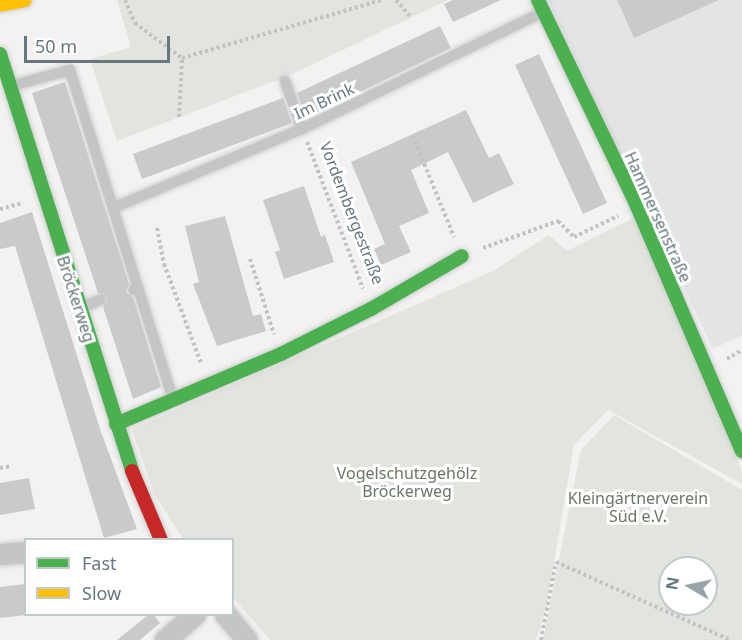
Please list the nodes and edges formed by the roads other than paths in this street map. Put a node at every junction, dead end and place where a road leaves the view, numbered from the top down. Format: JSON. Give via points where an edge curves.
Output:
{"nodes":[{"id":1,"x":26,"y":0,"type":"edge"},
{"id":2,"x":0,"y":5,"type":"edge"},
{"id":3,"x":541,"y":6,"type":"edge"},
{"id":4,"x":0,"y":54,"type":"edge"},
{"id":5,"x":285,"y":81,"type":"dead end"},
{"id":6,"x":9,"y":86,"type":"junction"},
{"id":7,"x":302,"y":129,"type":"junction"},
{"id":8,"x":113,"y":208,"type":"junction"},
{"id":9,"x":462,"y":256,"type":"road end"},
{"id":10,"x":100,"y":300,"type":"dead end"},
{"id":11,"x":79,"y":308,"type":"junction"},
{"id":12,"x":173,"y":400,"type":"junction"},
{"id":13,"x":116,"y":424,"type":"junction"},
{"id":14,"x":742,"y":451,"type":"edge"},
{"id":15,"x":159,"y":538,"type":"edge"},
{"id":16,"x":24,"y":552,"type":"edge"},
{"id":17,"x":0,"y":554,"type":"edge"},
{"id":18,"x":194,"y":616,"type":"edge"},
{"id":19,"x":226,"y":616,"type":"edge"},
{"id":20,"x":165,"y":640,"type":"edge"},
{"id":21,"x":248,"y":640,"type":"edge"}],
"edges":[{"from":1,"to":2,"type":"street"},
{"from":3,"to":7,"type":"lane","name":"Im Brink"},
{"from":3,"to":14,"type":"street","name":"Hammersenstraße","via":[[636,204]]},
{"from":4,"to":6,"type":"street","name":"Bröckerweg"},
{"from":5,"to":7,"type":"lane"},
{"from":6,"to":8,"type":"lane","via":[[70,70]]},
{"from":6,"to":11,"type":"street","name":"Bröckerweg"},
{"from":7,"to":8,"type":"lane","name":"Im Brink"},
{"from":8,"to":12,"type":"lane","via":[[135,289]]},
{"from":9,"to":12,"type":"street","name":"Vordembergestraße","via":[[371,309],[281,354]]},
{"from":10,"to":11,"type":"lane"},
{"from":11,"to":13,"type":"street","name":"Bröckerweg"},
{"from":12,"to":13,"type":"street","name":"Vordembergestraße"},
{"from":13,"to":15,"type":"street","name":"Bröckerweg","via":[[144,507]]},
{"from":16,"to":17,"type":"street"},
{"from":18,"to":20,"type":"street"},
{"from":19,"to":21,"type":"street"}]}
